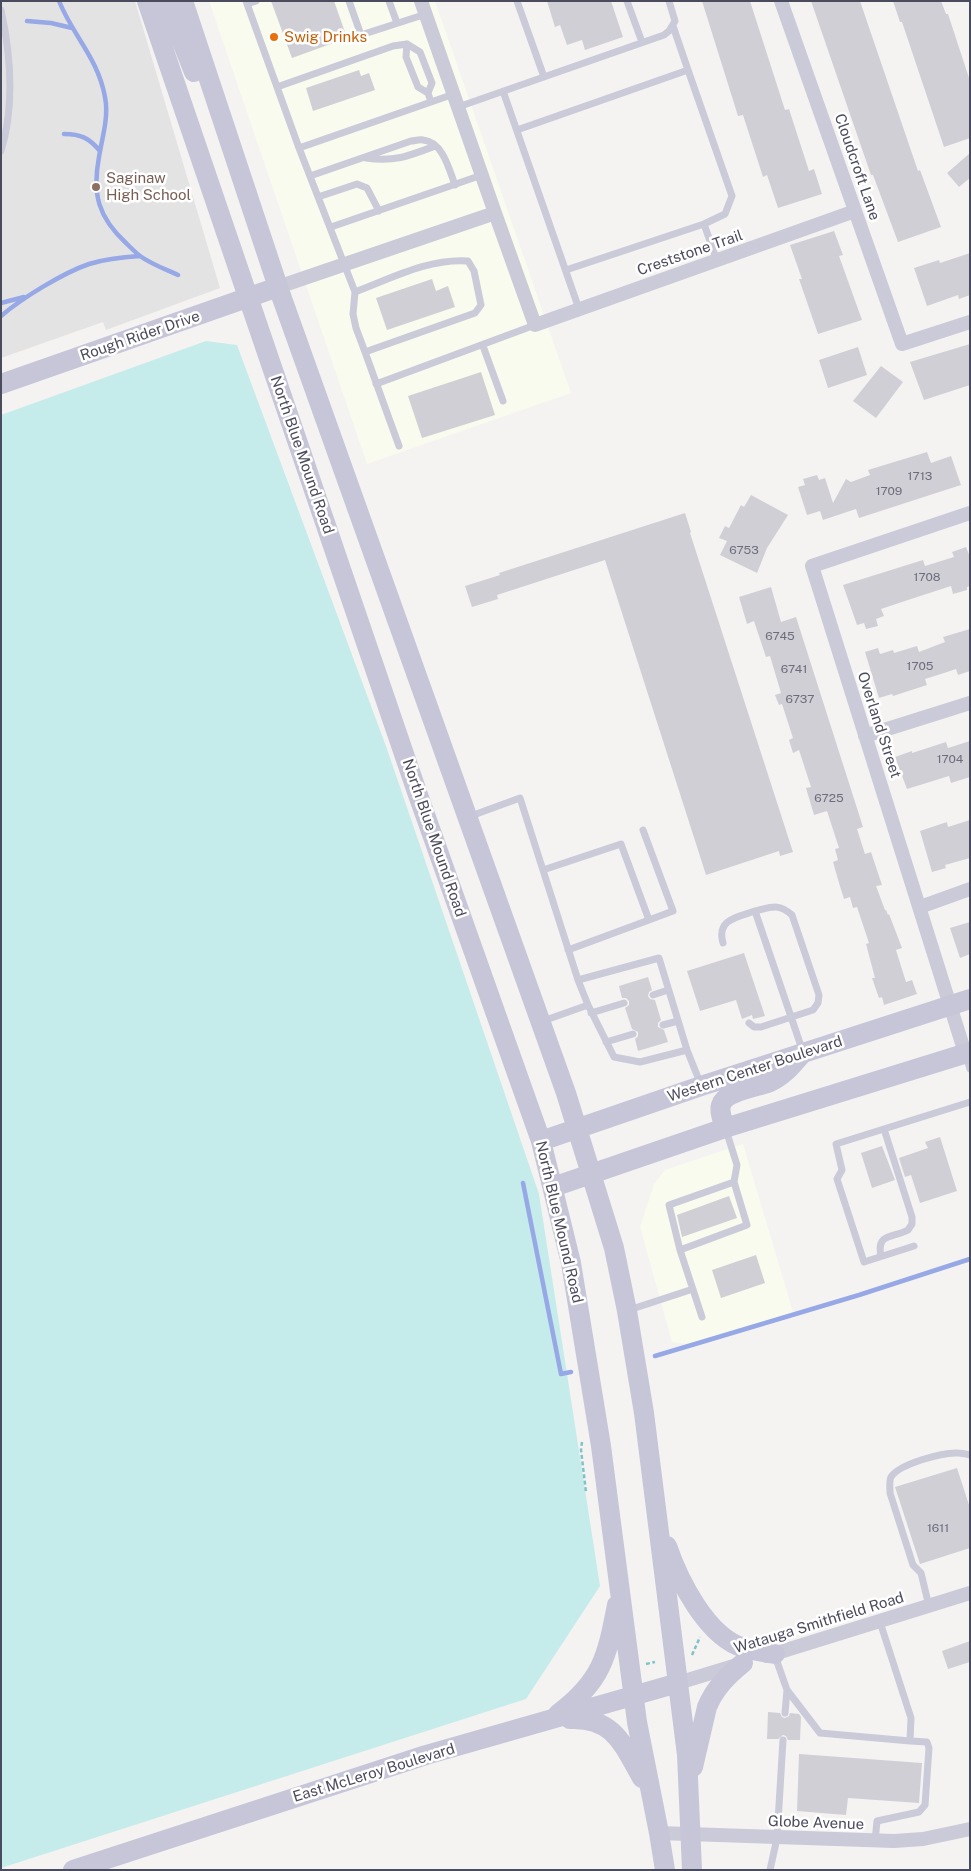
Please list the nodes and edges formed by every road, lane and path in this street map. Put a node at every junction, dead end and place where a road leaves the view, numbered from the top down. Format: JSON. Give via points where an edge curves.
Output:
{"nodes":[{"id":1,"x":147,"y":1,"type":"edge"},
{"id":2,"x":166,"y":1,"type":"edge"},
{"id":3,"x":183,"y":1,"type":"edge"},
{"id":4,"x":256,"y":1,"type":"edge"},
{"id":5,"x":349,"y":1,"type":"edge"},
{"id":6,"x":389,"y":1,"type":"edge"},
{"id":7,"x":517,"y":1,"type":"edge"},
{"id":8,"x":627,"y":1,"type":"edge"},
{"id":9,"x":669,"y":1,"type":"edge"},
{"id":10,"x":781,"y":1,"type":"edge"},
{"id":11,"x":246,"y":3,"type":"edge"},
{"id":12,"x":423,"y":8,"type":"edge"},
{"id":13,"x":1,"y":10,"type":"edge"},
{"id":14,"x":397,"y":23,"type":"junction"},
{"id":15,"x":673,"y":26,"type":"junction"},
{"id":16,"x":642,"y":42,"type":"junction"},
{"id":17,"x":407,"y":44,"type":"junction"},
{"id":18,"x":688,"y":70,"type":"junction"},
{"id":19,"x":544,"y":77,"type":"junction"},
{"id":20,"x":277,"y":87,"type":"junction"},
{"id":21,"x":212,"y":88,"type":"junction"},
{"id":22,"x":503,"y":91,"type":"junction"},
{"id":23,"x":428,"y":93,"type":"junction"},
{"id":24,"x":456,"y":100,"type":"junction"},
{"id":25,"x":431,"y":102,"type":"junction"},
{"id":26,"x":518,"y":130,"type":"junction"},
{"id":27,"x":3,"y":132,"type":"edge"},
{"id":28,"x":435,"y":146,"type":"junction"},
{"id":29,"x":299,"y":148,"type":"junction"},
{"id":30,"x":1,"y":151,"type":"edge"},
{"id":31,"x":362,"y":158,"type":"junction"},
{"id":32,"x":482,"y":175,"type":"junction"},
{"id":33,"x":310,"y":176,"type":"junction"},
{"id":34,"x":455,"y":185,"type":"junction"},
{"id":35,"x":318,"y":197,"type":"junction"},
{"id":36,"x":379,"y":211,"type":"junction"},
{"id":37,"x":855,"y":211,"type":"junction"},
{"id":38,"x":495,"y":213,"type":"junction"},
{"id":39,"x":704,"y":224,"type":"junction"},
{"id":40,"x":330,"y":227,"type":"junction"},
{"id":41,"x":717,"y":260,"type":"junction"},
{"id":42,"x":344,"y":264,"type":"junction"},
{"id":43,"x":566,"y":270,"type":"junction"},
{"id":44,"x":278,"y":288,"type":"junction"},
{"id":45,"x":354,"y":292,"type":"junction"},
{"id":46,"x":248,"y":298,"type":"junction"},
{"id":47,"x":579,"y":309,"type":"junction"},
{"id":48,"x":970,"y":322,"type":"edge"},
{"id":49,"x":536,"y":326,"type":"junction"},
{"id":50,"x":483,"y":346,"type":"junction"},
{"id":51,"x":365,"y":352,"type":"junction"},
{"id":52,"x":1,"y":384,"type":"edge"},
{"id":53,"x":376,"y":384,"type":"junction"},
{"id":54,"x":503,"y":401,"type":"dead end"},
{"id":55,"x":399,"y":446,"type":"dead end"},
{"id":56,"x":970,"y":513,"type":"edge"},
{"id":57,"x":970,"y":702,"type":"edge"},
{"id":58,"x":865,"y":736,"type":"junction"},
{"id":59,"x":468,"y":817,"type":"junction"},
{"id":60,"x":644,"y":830,"type":"dead end"},
{"id":61,"x":543,"y":870,"type":"junction"},
{"id":62,"x":970,"y":889,"type":"edge"},
{"id":63,"x":920,"y":906,"type":"junction"},
{"id":64,"x":756,"y":910,"type":"junction"},
{"id":65,"x":649,"y":920,"type":"junction"},
{"id":66,"x":723,"y":943,"type":"dead end"},
{"id":67,"x":568,"y":950,"type":"junction"},
{"id":68,"x":578,"y":980,"type":"junction"},
{"id":69,"x":668,"y":990,"type":"junction"},
{"id":70,"x":653,"y":994,"type":"dead end"},
{"id":71,"x":970,"y":999,"type":"edge"},
{"id":72,"x":624,"y":1003,"type":"dead end"},
{"id":73,"x":588,"y":1005,"type":"junction"},
{"id":74,"x":950,"y":1005,"type":"junction"},
{"id":75,"x":592,"y":1013,"type":"junction"},
{"id":76,"x":792,"y":1017,"type":"junction"},
{"id":77,"x":678,"y":1021,"type":"junction"},
{"id":78,"x":541,"y":1022,"type":"junction"},
{"id":79,"x":749,"y":1023,"type":"dead end"},
{"id":80,"x":663,"y":1025,"type":"dead end"},
{"id":81,"x":633,"y":1034,"type":"dead end"},
{"id":82,"x":606,"y":1042,"type":"junction"},
{"id":83,"x":687,"y":1050,"type":"junction"},
{"id":84,"x":804,"y":1053,"type":"junction"},
{"id":85,"x":968,"y":1058,"type":"edge"},
{"id":86,"x":701,"y":1086,"type":"junction"},
{"id":87,"x":970,"y":1102,"type":"edge"},
{"id":88,"x":578,"y":1128,"type":"junction"},
{"id":89,"x":726,"y":1128,"type":"junction"},
{"id":90,"x":884,"y":1130,"type":"junction"},
{"id":91,"x":541,"y":1141,"type":"junction"},
{"id":92,"x":592,"y":1174,"type":"junction"},
{"id":93,"x":734,"y":1182,"type":"junction"},
{"id":94,"x":553,"y":1187,"type":"junction"},
{"id":95,"x":914,"y":1246,"type":"dead end"},
{"id":96,"x":680,"y":1250,"type":"junction"},
{"id":97,"x":881,"y":1256,"type":"junction"},
{"id":98,"x":693,"y":1289,"type":"junction"},
{"id":99,"x":627,"y":1311,"type":"junction"},
{"id":100,"x":702,"y":1317,"type":"dead end"},
{"id":101,"x":970,"y":1455,"type":"edge"},
{"id":102,"x":656,"y":1516,"type":"junction"},
{"id":103,"x":620,"y":1586,"type":"junction"},
{"id":104,"x":970,"y":1594,"type":"edge"},
{"id":105,"x":929,"y":1606,"type":"junction"},
{"id":106,"x":880,"y":1622,"type":"junction"},
{"id":107,"x":702,"y":1632,"type":"dead end"},
{"id":108,"x":774,"y":1654,"type":"junction"},
{"id":109,"x":692,"y":1656,"type":"dead end"},
{"id":110,"x":655,"y":1662,"type":"dead end"},
{"id":111,"x":743,"y":1663,"type":"junction"},
{"id":112,"x":646,"y":1664,"type":"dead end"},
{"id":113,"x":678,"y":1683,"type":"junction"},
{"id":114,"x":787,"y":1690,"type":"junction"},
{"id":115,"x":633,"y":1696,"type":"junction"},
{"id":116,"x":785,"y":1713,"type":"dead end"},
{"id":117,"x":551,"y":1720,"type":"junction"},
{"id":118,"x":783,"y":1740,"type":"dead end"},
{"id":119,"x":910,"y":1741,"type":"junction"},
{"id":120,"x":689,"y":1781,"type":"junction"},
{"id":121,"x":651,"y":1795,"type":"junction"},
{"id":122,"x":970,"y":1830,"type":"edge"},
{"id":123,"x":660,"y":1833,"type":"junction"},
{"id":124,"x":690,"y":1834,"type":"junction"},
{"id":125,"x":777,"y":1838,"type":"junction"},
{"id":126,"x":875,"y":1841,"type":"junction"},
{"id":127,"x":73,"y":1870,"type":"edge"},
{"id":128,"x":665,"y":1870,"type":"edge"},
{"id":129,"x":692,"y":1870,"type":"edge"},
{"id":130,"x":770,"y":1870,"type":"edge"}],
"edges":[{"from":1,"to":46,"type":"main road","name":"North Blue Mound Road"},
{"from":2,"to":21,"type":"main road","via":[[193,71]]},
{"from":3,"to":21,"type":"main road"},
{"from":4,"to":11,"type":"lane"},
{"from":5,"to":14,"type":"lane","via":[[361,35]]},
{"from":6,"to":14,"type":"lane"},
{"from":7,"to":19,"type":"lane"},
{"from":8,"to":16,"type":"lane"},
{"from":9,"to":15,"type":"lane","via":[[675,16]]},
{"from":10,"to":37,"type":"street","name":"Cloudcroft Lane"},
{"from":11,"to":20,"type":"lane"},
{"from":12,"to":14,"type":"lane"},
{"from":12,"to":24,"type":"street"},
{"from":13,"to":27,"type":"lane","via":[[10,76],[9,111]]},
{"from":15,"to":16,"type":"lane","via":[[664,35]]},
{"from":15,"to":18,"type":"lane"},
{"from":16,"to":19,"type":"lane"},
{"from":17,"to":20,"type":"lane"},
{"from":17,"to":23,"type":"lane","via":[[406,57],[418,87]]},
{"from":17,"to":23,"type":"lane","via":[[420,52],[432,83]]},
{"from":18,"to":26,"type":"lane"},
{"from":18,"to":39,"type":"lane","via":[[732,196],[725,214]]},
{"from":19,"to":22,"type":"lane"},
{"from":20,"to":29,"type":"lane"},
{"from":21,"to":44,"type":"main road"},
{"from":22,"to":24,"type":"lane"},
{"from":22,"to":26,"type":"lane"},
{"from":23,"to":25,"type":"lane"},
{"from":24,"to":25,"type":"lane"},
{"from":24,"to":32,"type":"street"},
{"from":25,"to":29,"type":"lane"},
{"from":26,"to":43,"type":"lane"},
{"from":27,"to":30,"type":"lane"},
{"from":28,"to":31,"type":"lane","via":[[405,157]]},
{"from":28,"to":31,"type":"lane","via":[[424,140],[411,141]]},
{"from":28,"to":34,"type":"lane","via":[[446,158]]},
{"from":29,"to":33,"type":"lane"},
{"from":31,"to":33,"type":"lane"},
{"from":32,"to":34,"type":"lane"},
{"from":32,"to":38,"type":"street"},
{"from":33,"to":35,"type":"lane"},
{"from":34,"to":36,"type":"lane"},
{"from":35,"to":36,"type":"lane","via":[[357,184],[367,188]]},
{"from":35,"to":40,"type":"lane"},
{"from":36,"to":40,"type":"lane"},
{"from":37,"to":41,"type":"street","name":"Creststone Trail"},
{"from":37,"to":48,"type":"street","name":"Cloudcroft Lane","via":[[902,344]]},
{"from":38,"to":42,"type":"street"},
{"from":38,"to":49,"type":"street"},
{"from":39,"to":41,"type":"lane"},
{"from":39,"to":43,"type":"lane"},
{"from":40,"to":42,"type":"lane"},
{"from":41,"to":47,"type":"street","name":"Creststone Trail"},
{"from":42,"to":44,"type":"street"},
{"from":42,"to":45,"type":"lane"},
{"from":43,"to":47,"type":"lane"},
{"from":44,"to":46,"type":"main road","name":"Rough Rider Drive"},
{"from":44,"to":59,"type":"main road"},
{"from":45,"to":51,"type":"lane","via":[[353,314]]},
{"from":45,"to":51,"type":"lane","via":[[452,260],[468,261],[480,292],[482,305],[475,314]]},
{"from":46,"to":52,"type":"main road","name":"Rough Rider Drive"},
{"from":46,"to":91,"type":"main road","name":"North Blue Mound Road"},
{"from":47,"to":49,"type":"street","name":"Creststone Trail"},
{"from":49,"to":50,"type":"lane"},
{"from":50,"to":53,"type":"lane"},
{"from":50,"to":54,"type":"lane"},
{"from":51,"to":53,"type":"lane"},
{"from":53,"to":55,"type":"lane"},
{"from":56,"to":58,"type":"street","name":"Overland Street","via":[[812,566]]},
{"from":57,"to":58,"type":"street"},
{"from":58,"to":63,"type":"street","name":"Overland Street"},
{"from":59,"to":61,"type":"lane","via":[[520,798]]},
{"from":59,"to":78,"type":"main road"},
{"from":60,"to":65,"type":"lane","via":[[673,911]]},
{"from":61,"to":65,"type":"lane","via":[[621,844]]},
{"from":61,"to":67,"type":"lane"},
{"from":62,"to":63,"type":"street"},
{"from":63,"to":74,"type":"street","name":"Overland Street"},
{"from":64,"to":66,"type":"lane","via":[[726,923],[722,929]]},
{"from":64,"to":76,"type":"lane"},
{"from":64,"to":76,"type":"lane","via":[[777,906],[792,915],[818,1003],[812,1010]]},
{"from":65,"to":67,"type":"lane"},
{"from":67,"to":68,"type":"lane"},
{"from":68,"to":69,"type":"lane","via":[[658,958]]},
{"from":68,"to":73,"type":"lane"},
{"from":69,"to":70,"type":"lane"},
{"from":69,"to":77,"type":"lane"},
{"from":71,"to":74,"type":"main road","name":"Western Center Boulevard"},
{"from":72,"to":75,"type":"lane"},
{"from":73,"to":75,"type":"lane"},
{"from":73,"to":78,"type":"lane"},
{"from":74,"to":84,"type":"main road","name":"Western Center Boulevard"},
{"from":74,"to":85,"type":"street","name":"Overland Street"},
{"from":75,"to":82,"type":"lane"},
{"from":76,"to":79,"type":"lane","via":[[761,1027]]},
{"from":76,"to":84,"type":"lane"},
{"from":77,"to":80,"type":"lane"},
{"from":77,"to":83,"type":"lane"},
{"from":78,"to":88,"type":"main road"},
{"from":81,"to":82,"type":"lane"},
{"from":82,"to":83,"type":"lane","via":[[614,1056],[640,1062]]},
{"from":83,"to":86,"type":"lane"},
{"from":84,"to":86,"type":"main road","name":"Western Center Boulevard"},
{"from":84,"to":89,"type":"main road","via":[[783,1075],[736,1092],[724,1100],[721,1113]]},
{"from":85,"to":89,"type":"main road"},
{"from":86,"to":88,"type":"main road","name":"Western Center Boulevard"},
{"from":87,"to":90,"type":"lane"},
{"from":88,"to":91,"type":"main road","name":"Western Center Boulevard"},
{"from":88,"to":92,"type":"main road"},
{"from":89,"to":92,"type":"main road"},
{"from":89,"to":93,"type":"lane","via":[[738,1165]]},
{"from":90,"to":97,"type":"lane","via":[[912,1224],[908,1230],[881,1241]]},
{"from":90,"to":97,"type":"lane","via":[[836,1144],[842,1170],[837,1179],[864,1262]]},
{"from":91,"to":94,"type":"main road","name":"North Blue Mound Road"},
{"from":92,"to":94,"type":"main road"},
{"from":92,"to":99,"type":"main road","via":[[614,1248]]},
{"from":93,"to":96,"type":"lane","via":[[669,1205]]},
{"from":93,"to":96,"type":"lane","via":[[747,1225]]},
{"from":94,"to":103,"type":"main road","name":"North Blue Mound Road","via":[[572,1272]]},
{"from":95,"to":97,"type":"lane"},
{"from":96,"to":98,"type":"lane"},
{"from":98,"to":99,"type":"lane"},
{"from":98,"to":100,"type":"lane"},
{"from":99,"to":102,"type":"main road","via":[[644,1413]]},
{"from":101,"to":105,"type":"lane","via":[[958,1453],[928,1457],[900,1470],[890,1481],[890,1493],[913,1564],[921,1573]]},
{"from":102,"to":108,"type":"main road","via":[[675,1567],[706,1620],[732,1643]]},
{"from":102,"to":113,"type":"main road"},
{"from":103,"to":115,"type":"main road","name":"North Blue Mound Road"},
{"from":103,"to":117,"type":"main road","via":[[607,1652],[595,1678],[586,1691]]},
{"from":104,"to":105,"type":"street","name":"Watauga Smithfield Road"},
{"from":105,"to":106,"type":"street","name":"Watauga Smithfield Road"},
{"from":106,"to":108,"type":"street","name":"Watauga Smithfield Road"},
{"from":106,"to":119,"type":"lane","via":[[911,1718]]},
{"from":107,"to":109,"type":"path"},
{"from":108,"to":111,"type":"street","name":"Watauga Smithfield Road"},
{"from":108,"to":114,"type":"lane"},
{"from":110,"to":112,"type":"path"},
{"from":111,"to":113,"type":"street","name":"Watauga Smithfield Road"},
{"from":111,"to":120,"type":"main road","via":[[721,1683],[711,1698]]},
{"from":113,"to":115,"type":"main road","name":"East McLeroy Boulevard"},
{"from":113,"to":120,"type":"main road"},
{"from":114,"to":116,"type":"lane"},
{"from":114,"to":119,"type":"lane","via":[[820,1733]]},
{"from":115,"to":117,"type":"main road","name":"East McLeroy Boulevard"},
{"from":115,"to":121,"type":"main road","name":"North Blue Mound Road"},
{"from":117,"to":121,"type":"main road","via":[[584,1718],[604,1725],[620,1740]]},
{"from":117,"to":127,"type":"main road","name":"East McLeroy Boulevard","via":[[426,1755]]},
{"from":118,"to":125,"type":"lane"},
{"from":119,"to":126,"type":"lane","via":[[927,1742],[929,1748],[925,1805],[919,1812],[877,1821]]},
{"from":120,"to":124,"type":"main road"},
{"from":121,"to":123,"type":"main road"},
{"from":122,"to":126,"type":"street","name":"Globe Avenue","via":[[923,1839]]},
{"from":123,"to":124,"type":"street","name":"Globe Avenue"},
{"from":123,"to":128,"type":"main road"},
{"from":124,"to":125,"type":"street","name":"Globe Avenue"},
{"from":124,"to":129,"type":"main road"},
{"from":125,"to":126,"type":"street","name":"Globe Avenue"},
{"from":125,"to":130,"type":"lane"}]}
